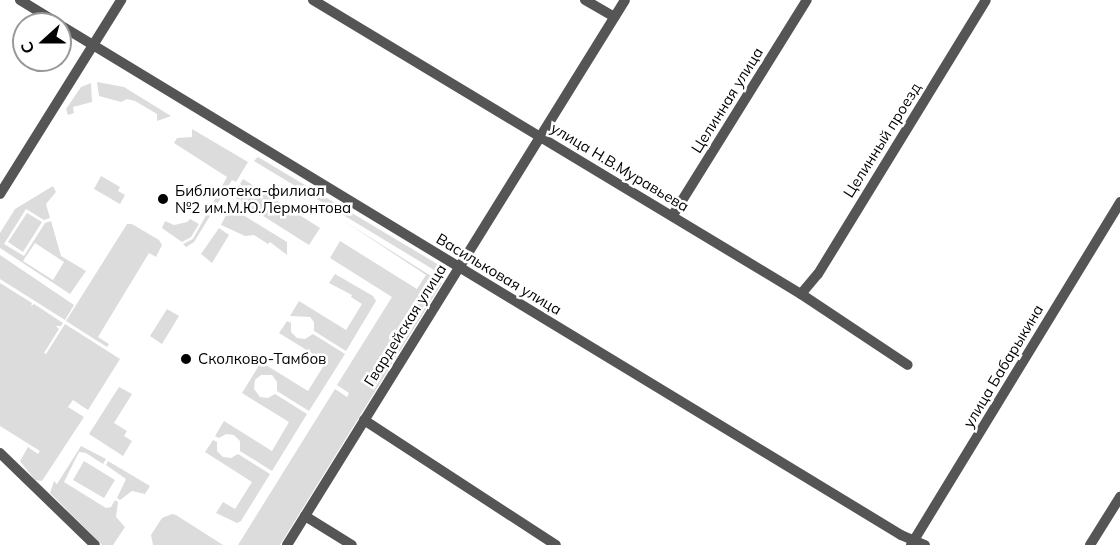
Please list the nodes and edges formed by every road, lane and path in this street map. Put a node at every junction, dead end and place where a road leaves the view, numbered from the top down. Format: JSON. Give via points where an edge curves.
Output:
{"nodes":[{"id":1,"x":20,"y":0,"type":"edge"},
{"id":2,"x":121,"y":0,"type":"edge"},
{"id":3,"x":313,"y":0,"type":"edge"},
{"id":4,"x":585,"y":0,"type":"edge"},
{"id":5,"x":626,"y":0,"type":"edge"},
{"id":6,"x":807,"y":0,"type":"edge"},
{"id":7,"x":986,"y":0,"type":"edge"},
{"id":8,"x":40,"y":12,"type":"edge"},
{"id":9,"x":615,"y":17,"type":"junction"},
{"id":10,"x":72,"y":32,"type":"edge"},
{"id":11,"x":93,"y":45,"type":"junction"},
{"id":12,"x":540,"y":136,"type":"junction"},
{"id":13,"x":0,"y":194,"type":"edge"},
{"id":14,"x":1120,"y":202,"type":"edge"},
{"id":15,"x":673,"y":215,"type":"junction"},
{"id":16,"x":459,"y":267,"type":"junction"},
{"id":17,"x":801,"y":294,"type":"junction"},
{"id":18,"x":908,"y":365,"type":"dead end"},
{"id":19,"x":364,"y":420,"type":"junction"},
{"id":20,"x":0,"y":453,"type":"edge"},
{"id":21,"x":1120,"y":497,"type":"edge"},
{"id":22,"x":304,"y":516,"type":"junction"},
{"id":23,"x":912,"y":543,"type":"edge"},
{"id":24,"x":95,"y":545,"type":"edge"},
{"id":25,"x":287,"y":545,"type":"edge"},
{"id":26,"x":352,"y":545,"type":"edge"},
{"id":27,"x":556,"y":545,"type":"edge"},
{"id":28,"x":925,"y":545,"type":"edge"},
{"id":29,"x":1090,"y":545,"type":"edge"}],
"edges":[{"from":1,"to":8,"type":"street","name":"Васильковая улица"},
{"from":2,"to":11,"type":"street"},
{"from":3,"to":12,"type":"street","name":"улица Н.В.Муравьева"},
{"from":4,"to":9,"type":"street"},
{"from":5,"to":9,"type":"street","name":"Гвардейская улица"},
{"from":6,"to":15,"type":"street","name":"Целинная улица"},
{"from":7,"to":17,"type":"street","name":"Целинный проезд","via":[[818,274]]},
{"from":9,"to":12,"type":"street","name":"Гвардейская улица"},
{"from":10,"to":11,"type":"street","name":"Васильковая улица"},
{"from":11,"to":13,"type":"street"},
{"from":11,"to":16,"type":"street","name":"Васильковая улица"},
{"from":12,"to":15,"type":"street","name":"улица Н.В.Муравьева"},
{"from":12,"to":16,"type":"street","name":"Гвардейская улица"},
{"from":14,"to":23,"type":"street","name":"улица Бабарыкина"},
{"from":15,"to":17,"type":"street","name":"улица Н.В.Муравьева"},
{"from":16,"to":19,"type":"street","name":"Гвардейская улица"},
{"from":16,"to":23,"type":"street","name":"Васильковая улица"},
{"from":17,"to":18,"type":"street","name":"улица Н.В.Муравьева"},
{"from":19,"to":22,"type":"street","name":"Гвардейская улица"},
{"from":19,"to":27,"type":"street"},
{"from":20,"to":24,"type":"street"},
{"from":21,"to":29,"type":"street"},
{"from":22,"to":25,"type":"street","name":"Гвардейская улица"},
{"from":22,"to":26,"type":"street"},
{"from":23,"to":28,"type":"street","name":"Васильковая улица"}]}
